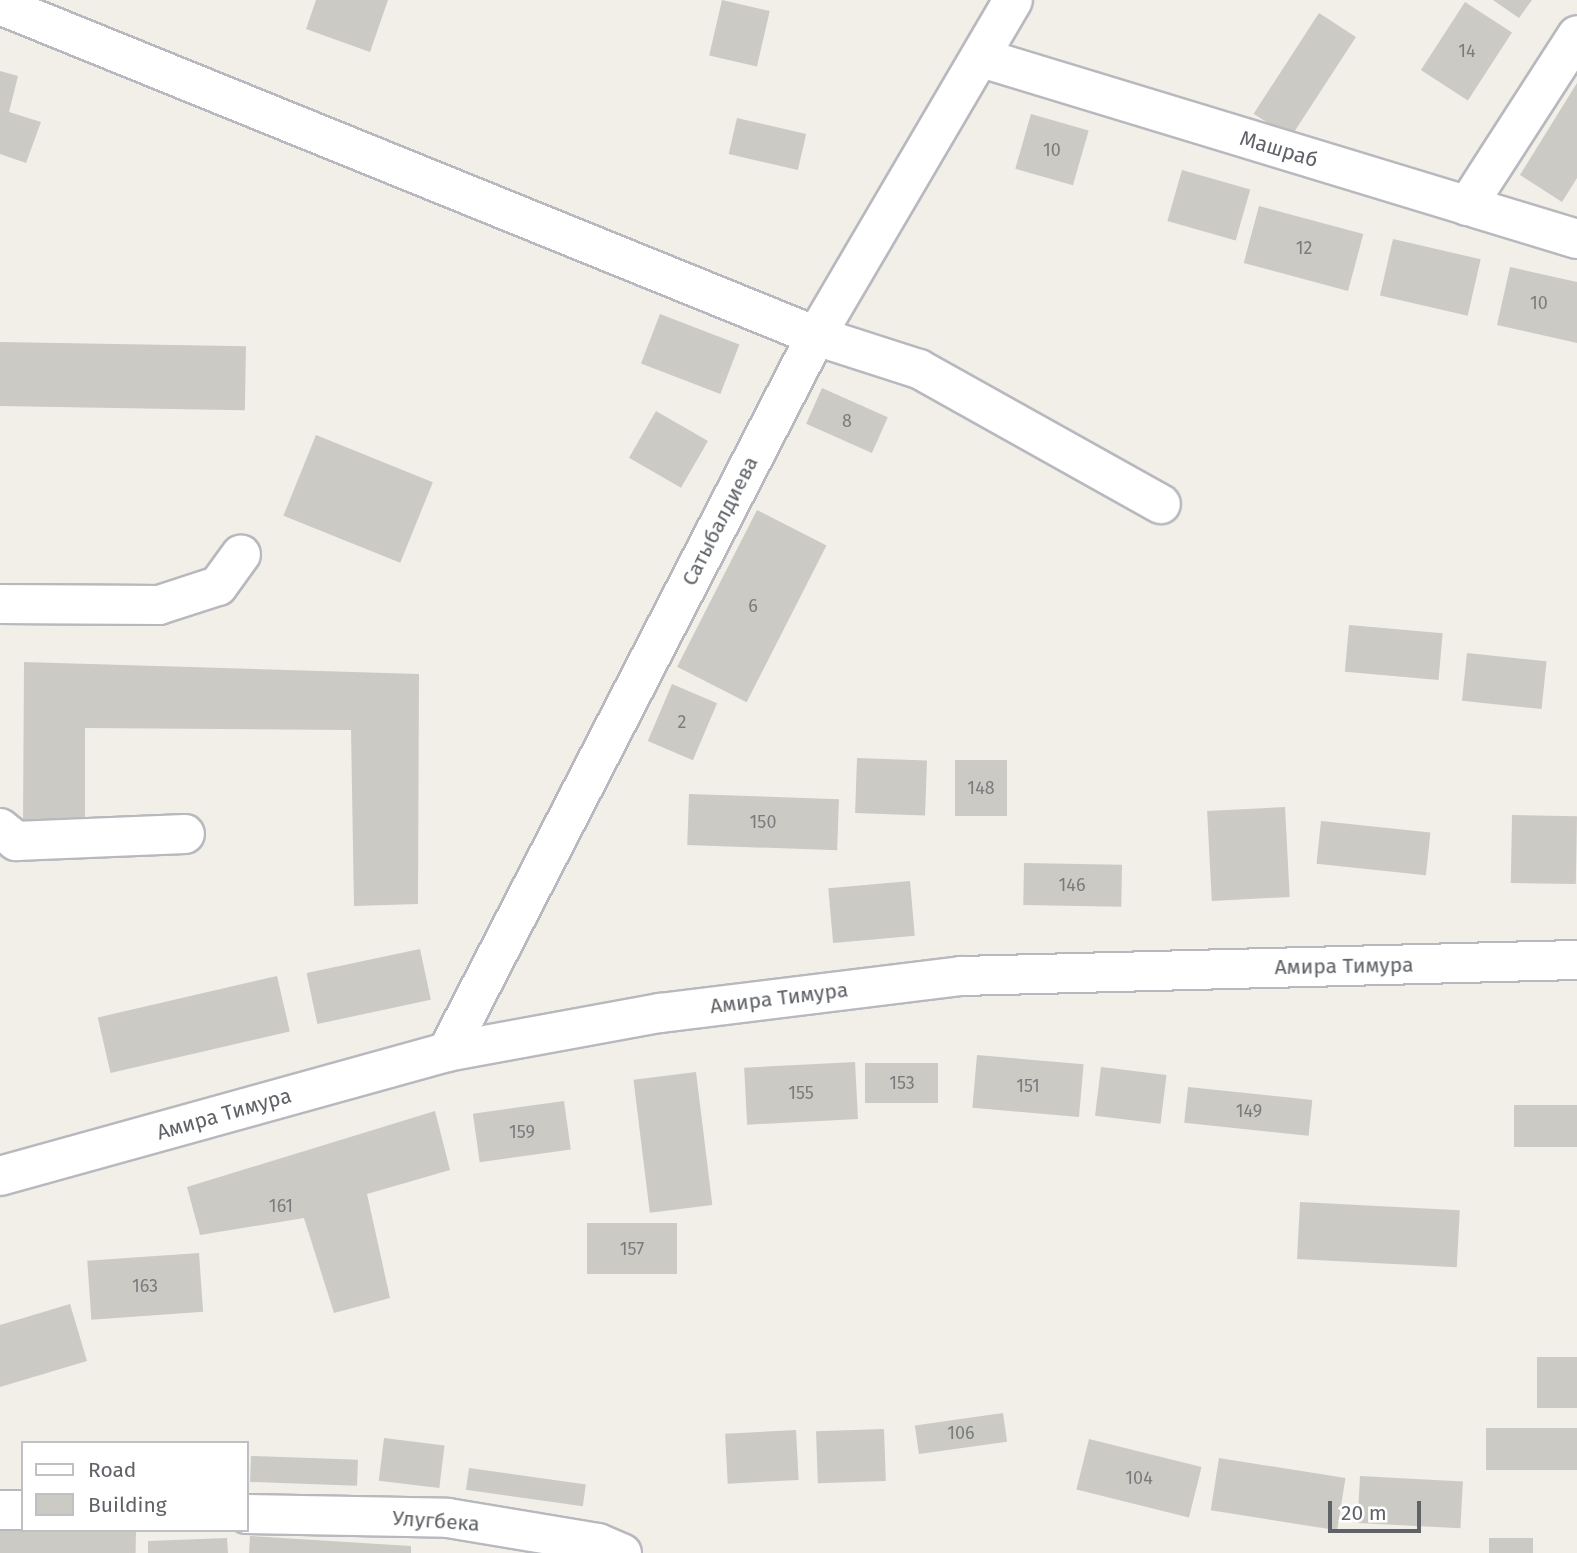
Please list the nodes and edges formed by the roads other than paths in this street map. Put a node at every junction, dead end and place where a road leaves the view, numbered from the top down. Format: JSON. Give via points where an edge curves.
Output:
{"nodes":[{"id":1,"x":1013,"y":0,"type":"edge"},
{"id":2,"x":0,"y":5,"type":"edge"},
{"id":3,"x":1577,"y":35,"type":"edge"},
{"id":4,"x":982,"y":58,"type":"junction"},
{"id":5,"x":1467,"y":206,"type":"junction"},
{"id":6,"x":1577,"y":239,"type":"edge"},
{"id":7,"x":816,"y":336,"type":"junction"},
{"id":8,"x":1161,"y":504,"type":"dead end"},
{"id":9,"x":241,"y":555,"type":"dead end"},
{"id":10,"x":0,"y":604,"type":"edge"},
{"id":11,"x":0,"y":828,"type":"edge"},
{"id":12,"x":185,"y":834,"type":"dead end"},
{"id":13,"x":1577,"y":960,"type":"edge"},
{"id":14,"x":447,"y":1052,"type":"junction"},
{"id":15,"x":0,"y":1177,"type":"edge"},
{"id":16,"x":0,"y":1510,"type":"edge"},
{"id":17,"x":21,"y":1510,"type":"edge"},
{"id":18,"x":248,"y":1514,"type":"edge"},
{"id":19,"x":622,"y":1553,"type":"edge"}],
"edges":[{"from":1,"to":4,"type":"street","name":"Сатыбалдиева"},
{"from":2,"to":7,"type":"street"},
{"from":3,"to":5,"type":"street"},
{"from":4,"to":5,"type":"street","name":"Машраб"},
{"from":4,"to":7,"type":"street","name":"Сатыбалдиева"},
{"from":5,"to":6,"type":"street","name":"Машраб"},
{"from":7,"to":8,"type":"street","via":[[919,369]]},
{"from":7,"to":14,"type":"street","name":"Сатыбалдиева"},
{"from":9,"to":10,"type":"street","via":[[218,586],[159,605]]},
{"from":11,"to":12,"type":"street","via":[[16,841]]},
{"from":13,"to":14,"type":"street","name":"Амира Тимура","via":[[961,976],[660,1013]]},
{"from":14,"to":15,"type":"street","name":"Амира Тимура"},
{"from":16,"to":17,"type":"street"},
{"from":18,"to":19,"type":"street","name":"Улугбека","via":[[448,1518],[598,1542]]}]}
